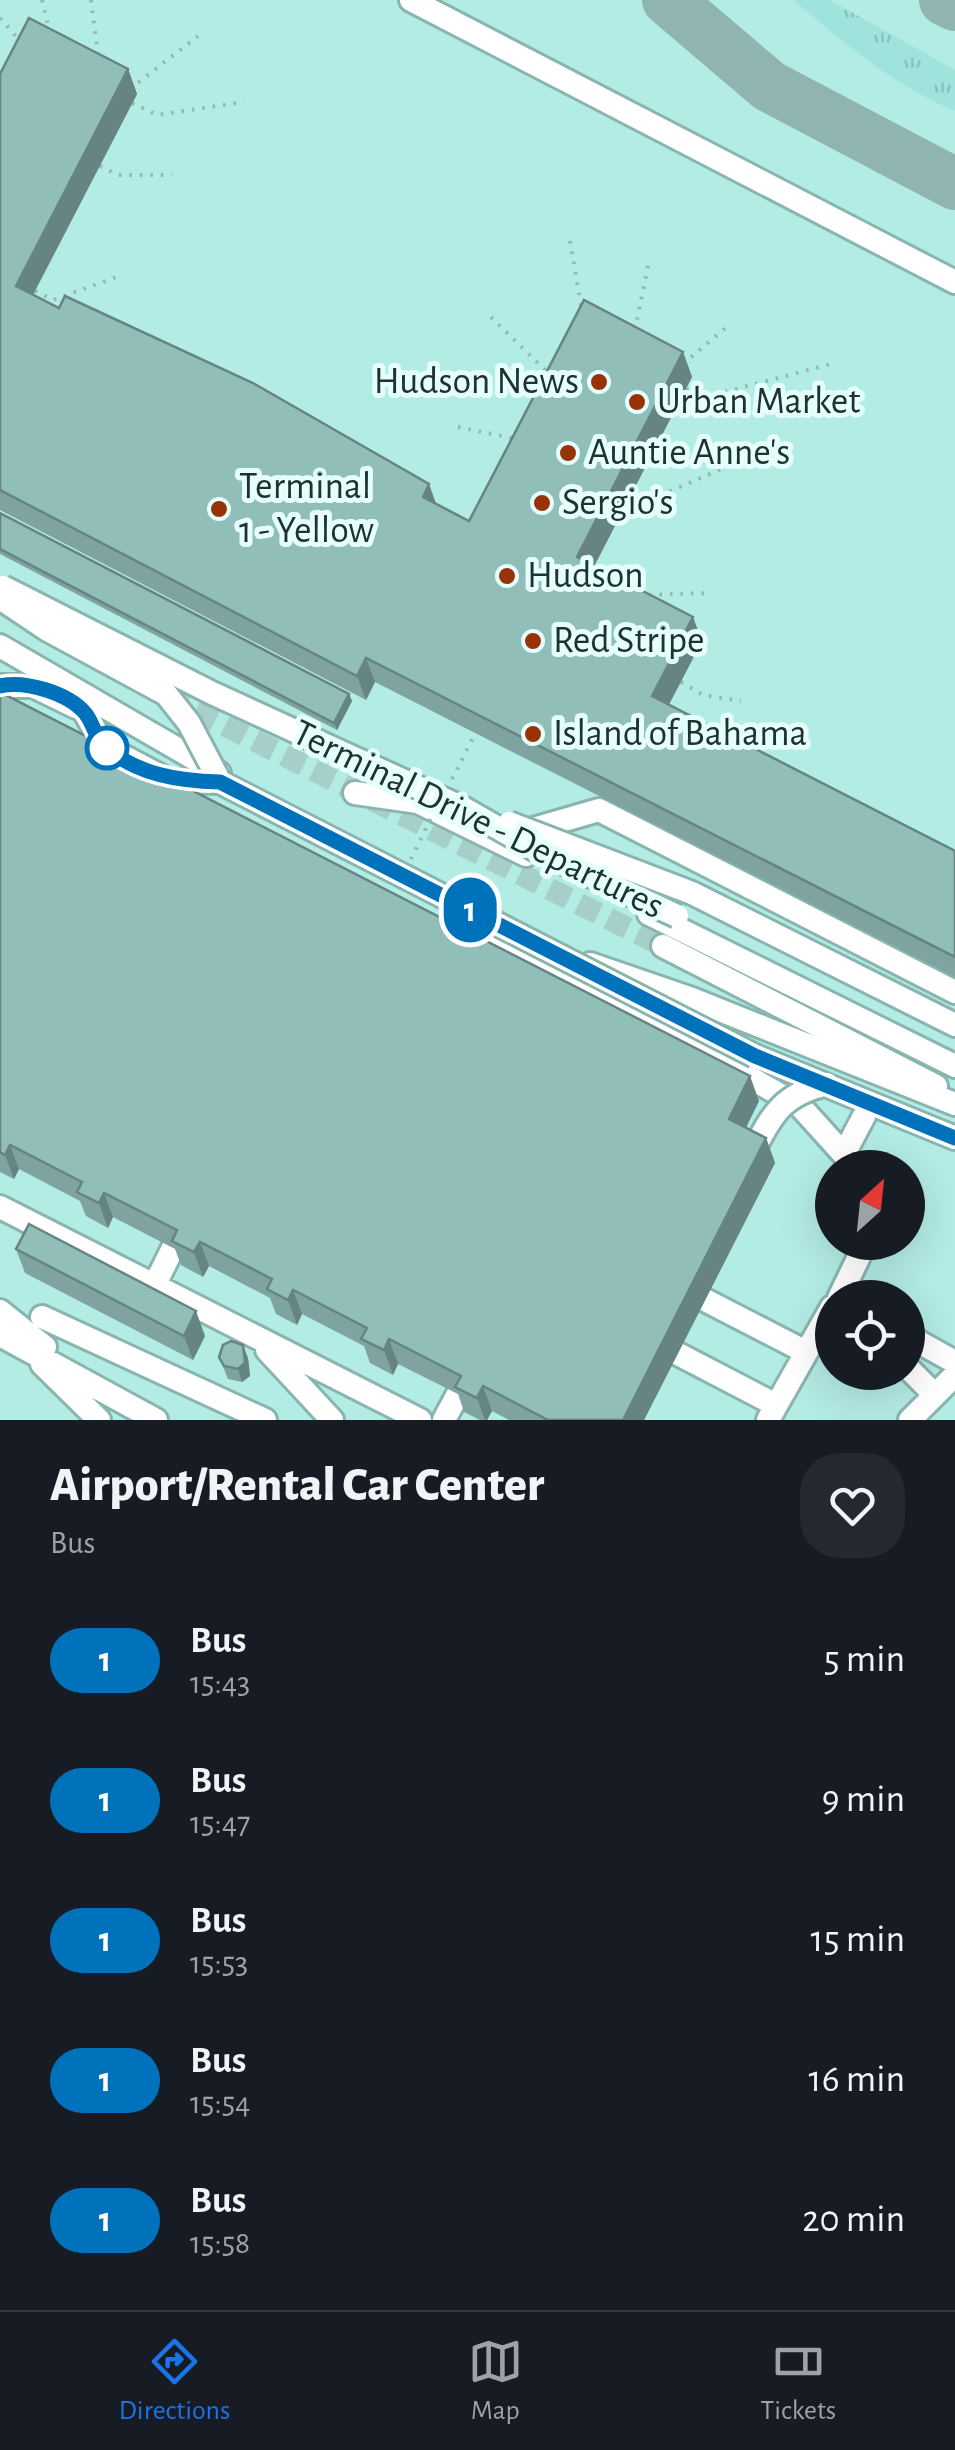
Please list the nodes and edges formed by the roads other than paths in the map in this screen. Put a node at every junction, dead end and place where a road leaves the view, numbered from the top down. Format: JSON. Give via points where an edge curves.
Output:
{"nodes":[{"id":1,"x":410,"y":0,"type":"edge"},
{"id":2,"x":955,"y":282,"type":"edge"},
{"id":3,"x":0,"y":586,"type":"edge"},
{"id":4,"x":0,"y":598,"type":"edge"},
{"id":5,"x":0,"y":646,"type":"edge"},
{"id":6,"x":0,"y":661,"type":"edge"},
{"id":7,"x":31,"y":665,"type":"junction"},
{"id":8,"x":0,"y":670,"type":"edge"},
{"id":9,"x":0,"y":686,"type":"edge"},
{"id":10,"x":220,"y":782,"type":"junction"},
{"id":11,"x":355,"y":793,"type":"dead end"},
{"id":12,"x":463,"y":808,"type":"junction"},
{"id":13,"x":496,"y":840,"type":"junction"},
{"id":14,"x":494,"y":935,"type":"junction"},
{"id":15,"x":663,"y":946,"type":"tunnel mouth"},
{"id":16,"x":955,"y":992,"type":"edge"},
{"id":17,"x":955,"y":1025,"type":"edge"},
{"id":18,"x":831,"y":1044,"type":"junction"},
{"id":19,"x":955,"y":1057,"type":"edge"},
{"id":20,"x":955,"y":1066,"type":"edge"},
{"id":21,"x":827,"y":1084,"type":"junction"},
{"id":22,"x":955,"y":1100,"type":"edge"},
{"id":23,"x":864,"y":1116,"type":"dead end"},
{"id":24,"x":955,"y":1138,"type":"edge"},
{"id":25,"x":841,"y":1150,"type":"edge"},
{"id":26,"x":853,"y":1150,"type":"edge"},
{"id":27,"x":753,"y":1152,"type":"edge"},
{"id":28,"x":0,"y":1207,"type":"edge"},
{"id":29,"x":180,"y":1235,"type":"edge"},
{"id":30,"x":154,"y":1284,"type":"junction"},
{"id":31,"x":705,"y":1300,"type":"dead end"},
{"id":32,"x":0,"y":1311,"type":"edge"},
{"id":33,"x":42,"y":1318,"type":"dead end"},
{"id":34,"x":0,"y":1334,"type":"edge"},
{"id":35,"x":250,"y":1334,"type":"junction"},
{"id":36,"x":815,"y":1337,"type":"edge"},
{"id":37,"x":925,"y":1345,"type":"edge"},
{"id":38,"x":26,"y":1348,"type":"junction"},
{"id":39,"x":804,"y":1351,"type":"junction"},
{"id":40,"x":678,"y":1354,"type":"dead end"},
{"id":41,"x":955,"y":1362,"type":"edge"},
{"id":42,"x":78,"y":1374,"type":"junction"},
{"id":43,"x":955,"y":1375,"type":"edge"},
{"id":44,"x":464,"y":1381,"type":"edge"},
{"id":45,"x":925,"y":1385,"type":"edge"},
{"id":46,"x":935,"y":1395,"type":"junction"},
{"id":47,"x":772,"y":1412,"type":"edge"},
{"id":48,"x":402,"y":1417,"type":"edge"},
{"id":49,"x":99,"y":1420,"type":"edge"},
{"id":50,"x":156,"y":1420,"type":"edge"},
{"id":51,"x":265,"y":1420,"type":"edge"},
{"id":52,"x":332,"y":1420,"type":"edge"},
{"id":53,"x":444,"y":1420,"type":"edge"},
{"id":54,"x":910,"y":1420,"type":"edge"}],
"edges":[{"from":1,"to":2,"type":"street"},
{"from":3,"to":12,"type":"street","name":"Terminal Drive - Departures","bridge":true,"via":[[212,694]]},
{"from":4,"to":10,"type":"street","bridge":true,"via":[[166,694]]},
{"from":5,"to":7,"type":"street"},
{"from":6,"to":7,"type":"street"},
{"from":7,"to":8,"type":"street"},
{"from":7,"to":14,"type":"street"},
{"from":9,"to":10,"type":"street","via":[[33,686]]},
{"from":10,"to":21,"type":"street","bridge":true,"via":[[755,1056]]},
{"from":11,"to":13,"type":"street","via":[[418,802]]},
{"from":12,"to":17,"type":"street","bridge":true,"via":[[692,893]]},
{"from":12,"to":19,"type":"street","name":"Terminal Drive - Departures","bridge":true},
{"from":13,"to":16,"type":"street","via":[[598,810]]},
{"from":13,"to":20,"type":"street"},
{"from":14,"to":18,"type":"street"},
{"from":14,"to":25,"type":"street","via":[[800,1106]]},
{"from":15,"to":18,"type":"street"},
{"from":18,"to":22,"type":"street"},
{"from":21,"to":24,"type":"street"},
{"from":21,"to":27,"type":"street","bridge":true,"via":[[784,1100]]},
{"from":23,"to":26,"type":"street"},
{"from":28,"to":30,"type":"street"},
{"from":29,"to":30,"type":"street"},
{"from":30,"to":35,"type":"street"},
{"from":31,"to":39,"type":"street"},
{"from":32,"to":42,"type":"street"},
{"from":33,"to":51,"type":"street"},
{"from":34,"to":38,"type":"street"},
{"from":35,"to":48,"type":"street"},
{"from":35,"to":52,"type":"street"},
{"from":36,"to":39,"type":"street"},
{"from":37,"to":41,"type":"street"},
{"from":38,"to":42,"type":"street"},
{"from":38,"to":49,"type":"street"},
{"from":39,"to":47,"type":"street"},
{"from":40,"to":47,"type":"street"},
{"from":42,"to":50,"type":"street"},
{"from":43,"to":46,"type":"street"},
{"from":44,"to":53,"type":"street"},
{"from":45,"to":46,"type":"street"},
{"from":46,"to":54,"type":"street"}]}
